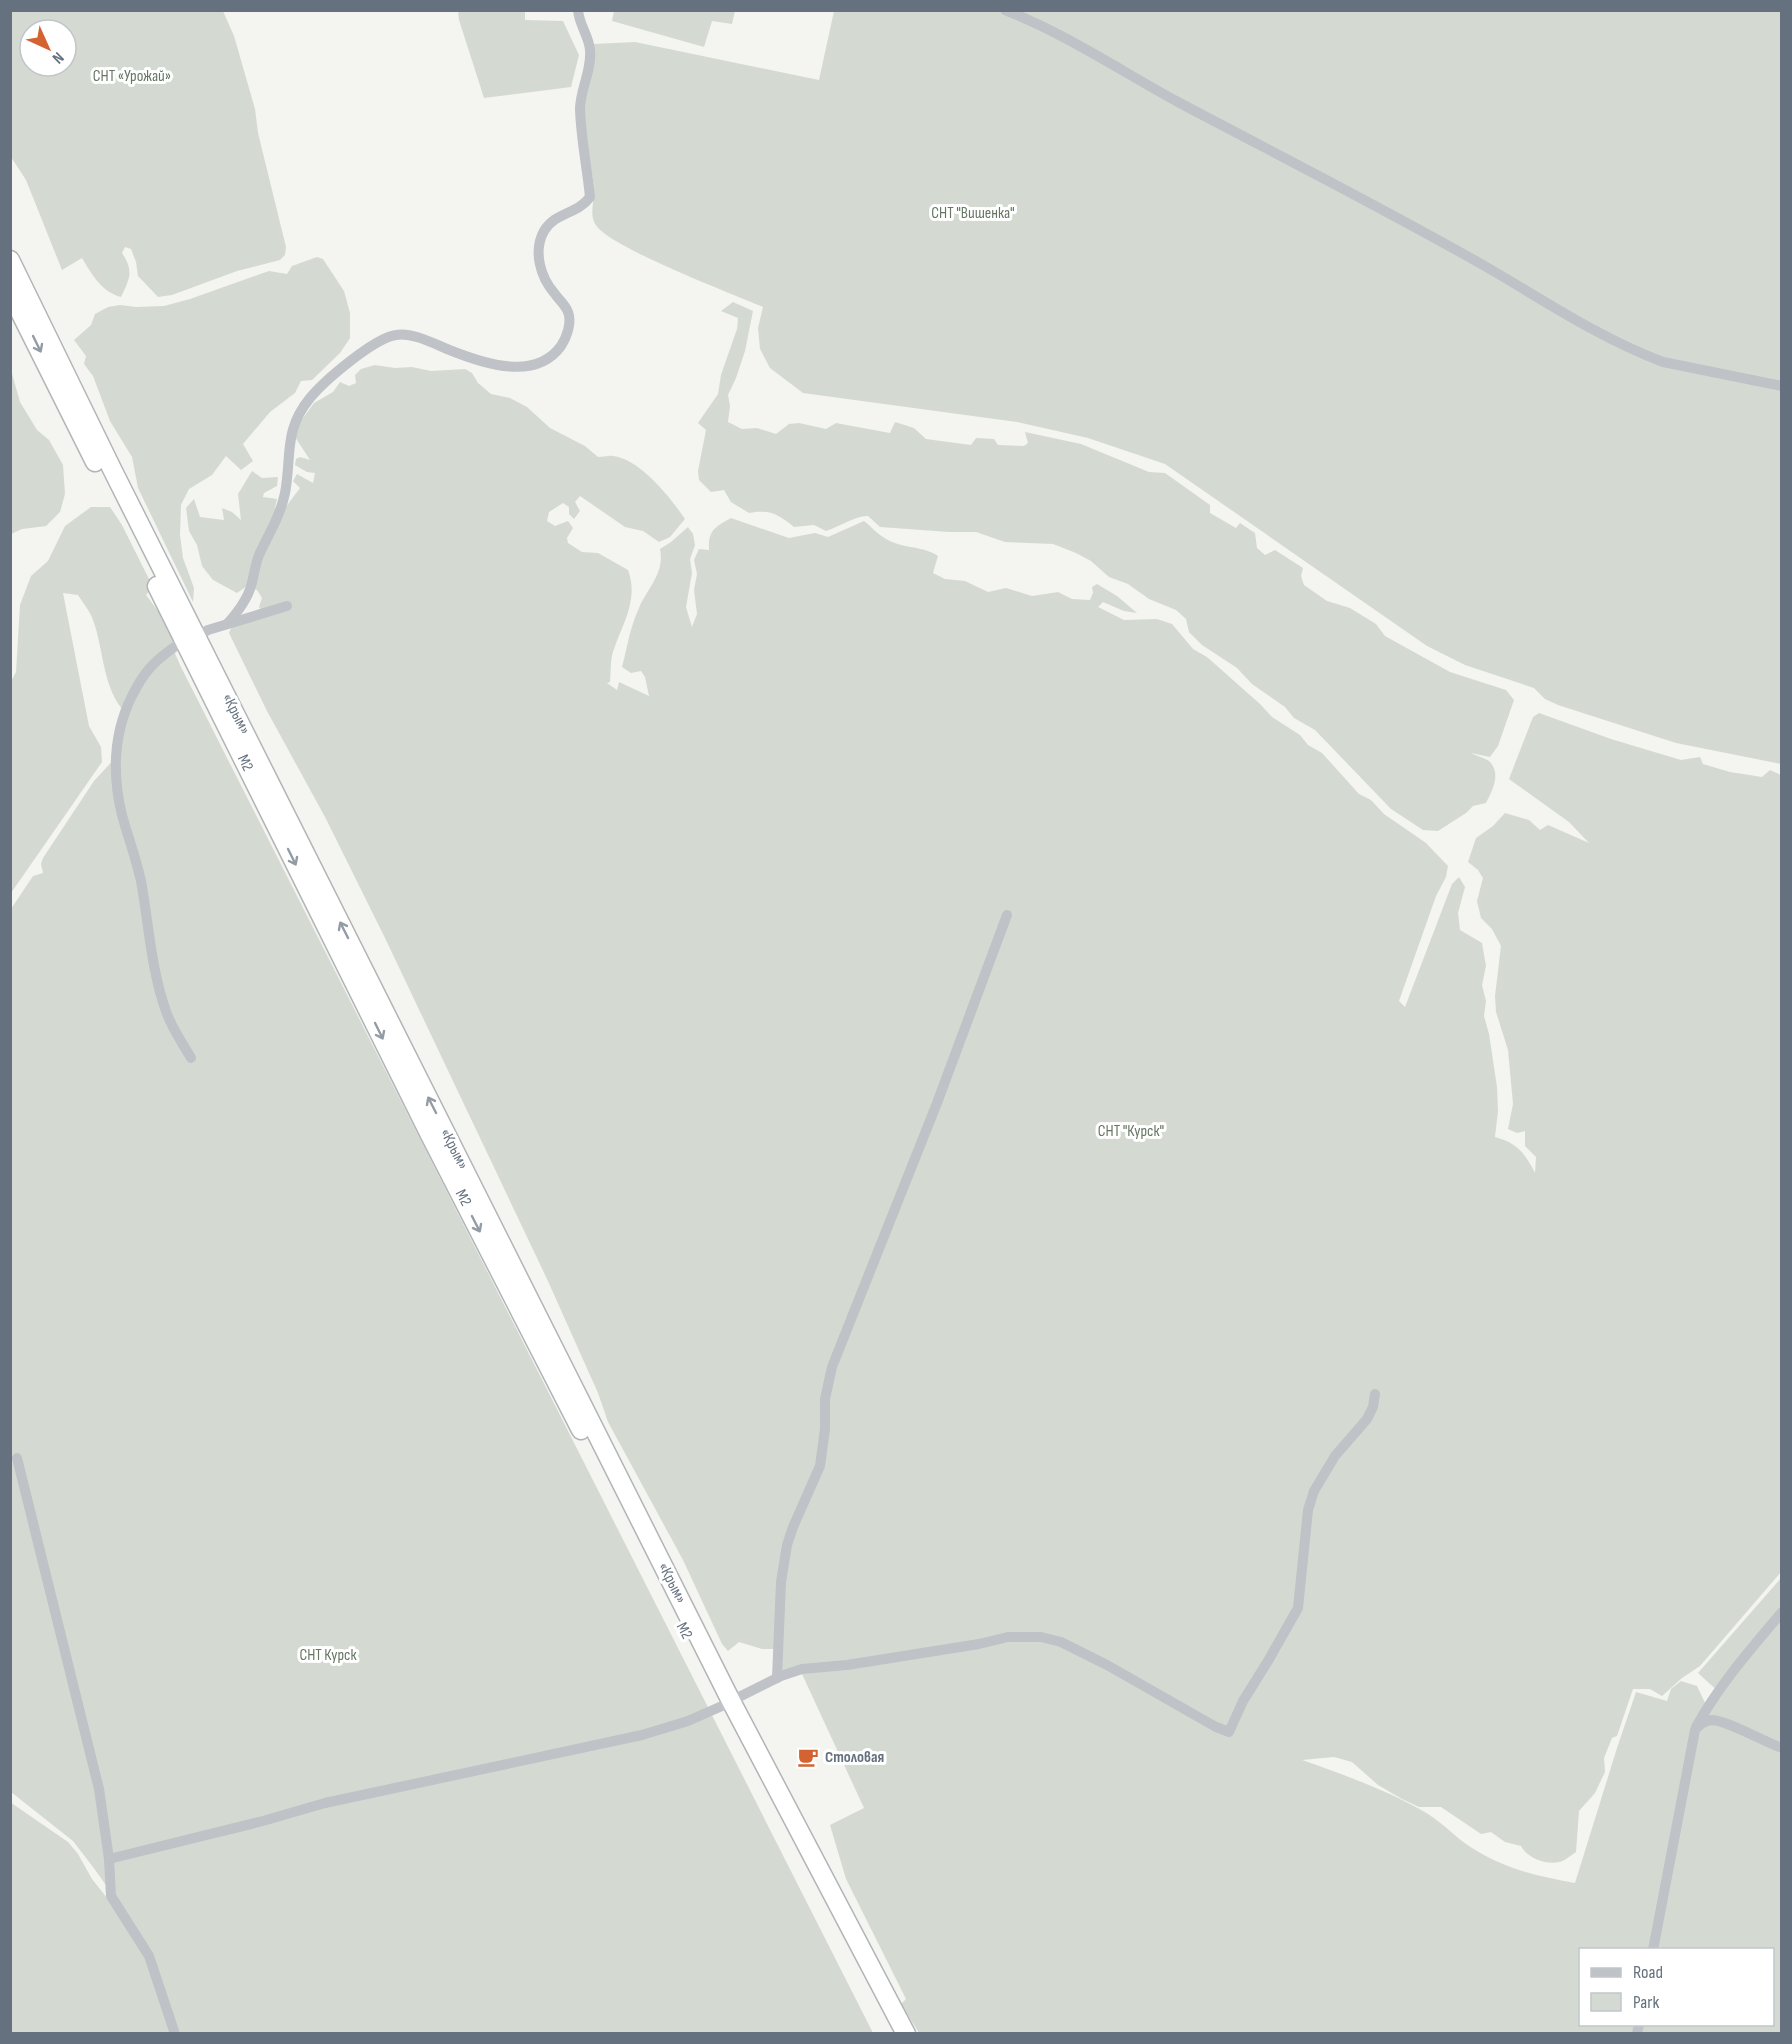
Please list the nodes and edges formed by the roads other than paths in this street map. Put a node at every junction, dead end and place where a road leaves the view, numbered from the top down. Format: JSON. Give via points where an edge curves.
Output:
{"nodes":[{"id":1,"x":578,"y":10,"type":"edge"},
{"id":2,"x":1005,"y":10,"type":"edge"},
{"id":3,"x":10,"y":260,"type":"edge"},
{"id":4,"x":10,"y":292,"type":"edge"},
{"id":5,"x":1782,"y":386,"type":"edge"},
{"id":6,"x":288,"y":606,"type":"dead end"},
{"id":7,"x":227,"y":624,"type":"junction"},
{"id":8,"x":190,"y":638,"type":"junction"},
{"id":9,"x":1007,"y":915,"type":"dead end"},
{"id":10,"x":191,"y":1058,"type":"dead end"},
{"id":11,"x":1375,"y":1394,"type":"dead end"},
{"id":12,"x":17,"y":1458,"type":"dead end"},
{"id":13,"x":1782,"y":1612,"type":"edge"},
{"id":14,"x":777,"y":1678,"type":"junction"},
{"id":15,"x":727,"y":1704,"type":"junction"},
{"id":16,"x":1695,"y":1730,"type":"junction"},
{"id":17,"x":1782,"y":1748,"type":"edge"},
{"id":18,"x":109,"y":1859,"type":"junction"},
{"id":19,"x":1653,"y":1948,"type":"edge"},
{"id":20,"x":175,"y":2034,"type":"edge"},
{"id":21,"x":895,"y":2034,"type":"edge"},
{"id":22,"x":906,"y":2034,"type":"edge"}],
"edges":[{"from":1,"to":7,"type":"street","via":[[590,50],[580,106],[590,197],[584,205],[550,222],[539,247],[541,272],[570,320],[560,347],[542,363],[516,367],[397,334],[374,344],[329,378],[309,399],[292,428],[279,516],[259,557],[244,602]]},
{"from":2,"to":5,"type":"street","via":[[1080,46],[1647,356]]},
{"from":3,"to":8,"type":"highway","name":"«Крым»"},
{"from":4,"to":8,"type":"highway","one_way":true},
{"from":6,"to":7,"type":"street"},
{"from":7,"to":8,"type":"street"},
{"from":8,"to":10,"type":"street","via":[[142,676],[120,726],[115,754],[122,815],[140,879],[159,989],[173,1027]]},
{"from":8,"to":15,"type":"highway","name":"«Крым»"},
{"from":9,"to":14,"type":"street","via":[[832,1367],[825,1399],[820,1466],[787,1545]]},
{"from":11,"to":14,"type":"street","via":[[1367,1419],[1325,1469],[1314,1491],[1308,1510],[1298,1608],[1228,1731],[1107,1665],[1061,1642],[1041,1637],[1008,1637],[868,1662],[802,1669]]},
{"from":12,"to":18,"type":"street","via":[[99,1789]]},
{"from":13,"to":16,"type":"street","via":[[1707,1707]]},
{"from":14,"to":15,"type":"street"},
{"from":15,"to":18,"type":"street","via":[[642,1735],[325,1803]]},
{"from":15,"to":21,"type":"highway","via":[[795,1848]]},
{"from":15,"to":22,"type":"highway","name":"«Крым»"},
{"from":16,"to":17,"type":"street","via":[[1710,1720]]},
{"from":16,"to":19,"type":"street"},
{"from":18,"to":20,"type":"street","via":[[111,1896],[149,1956]]}]}
